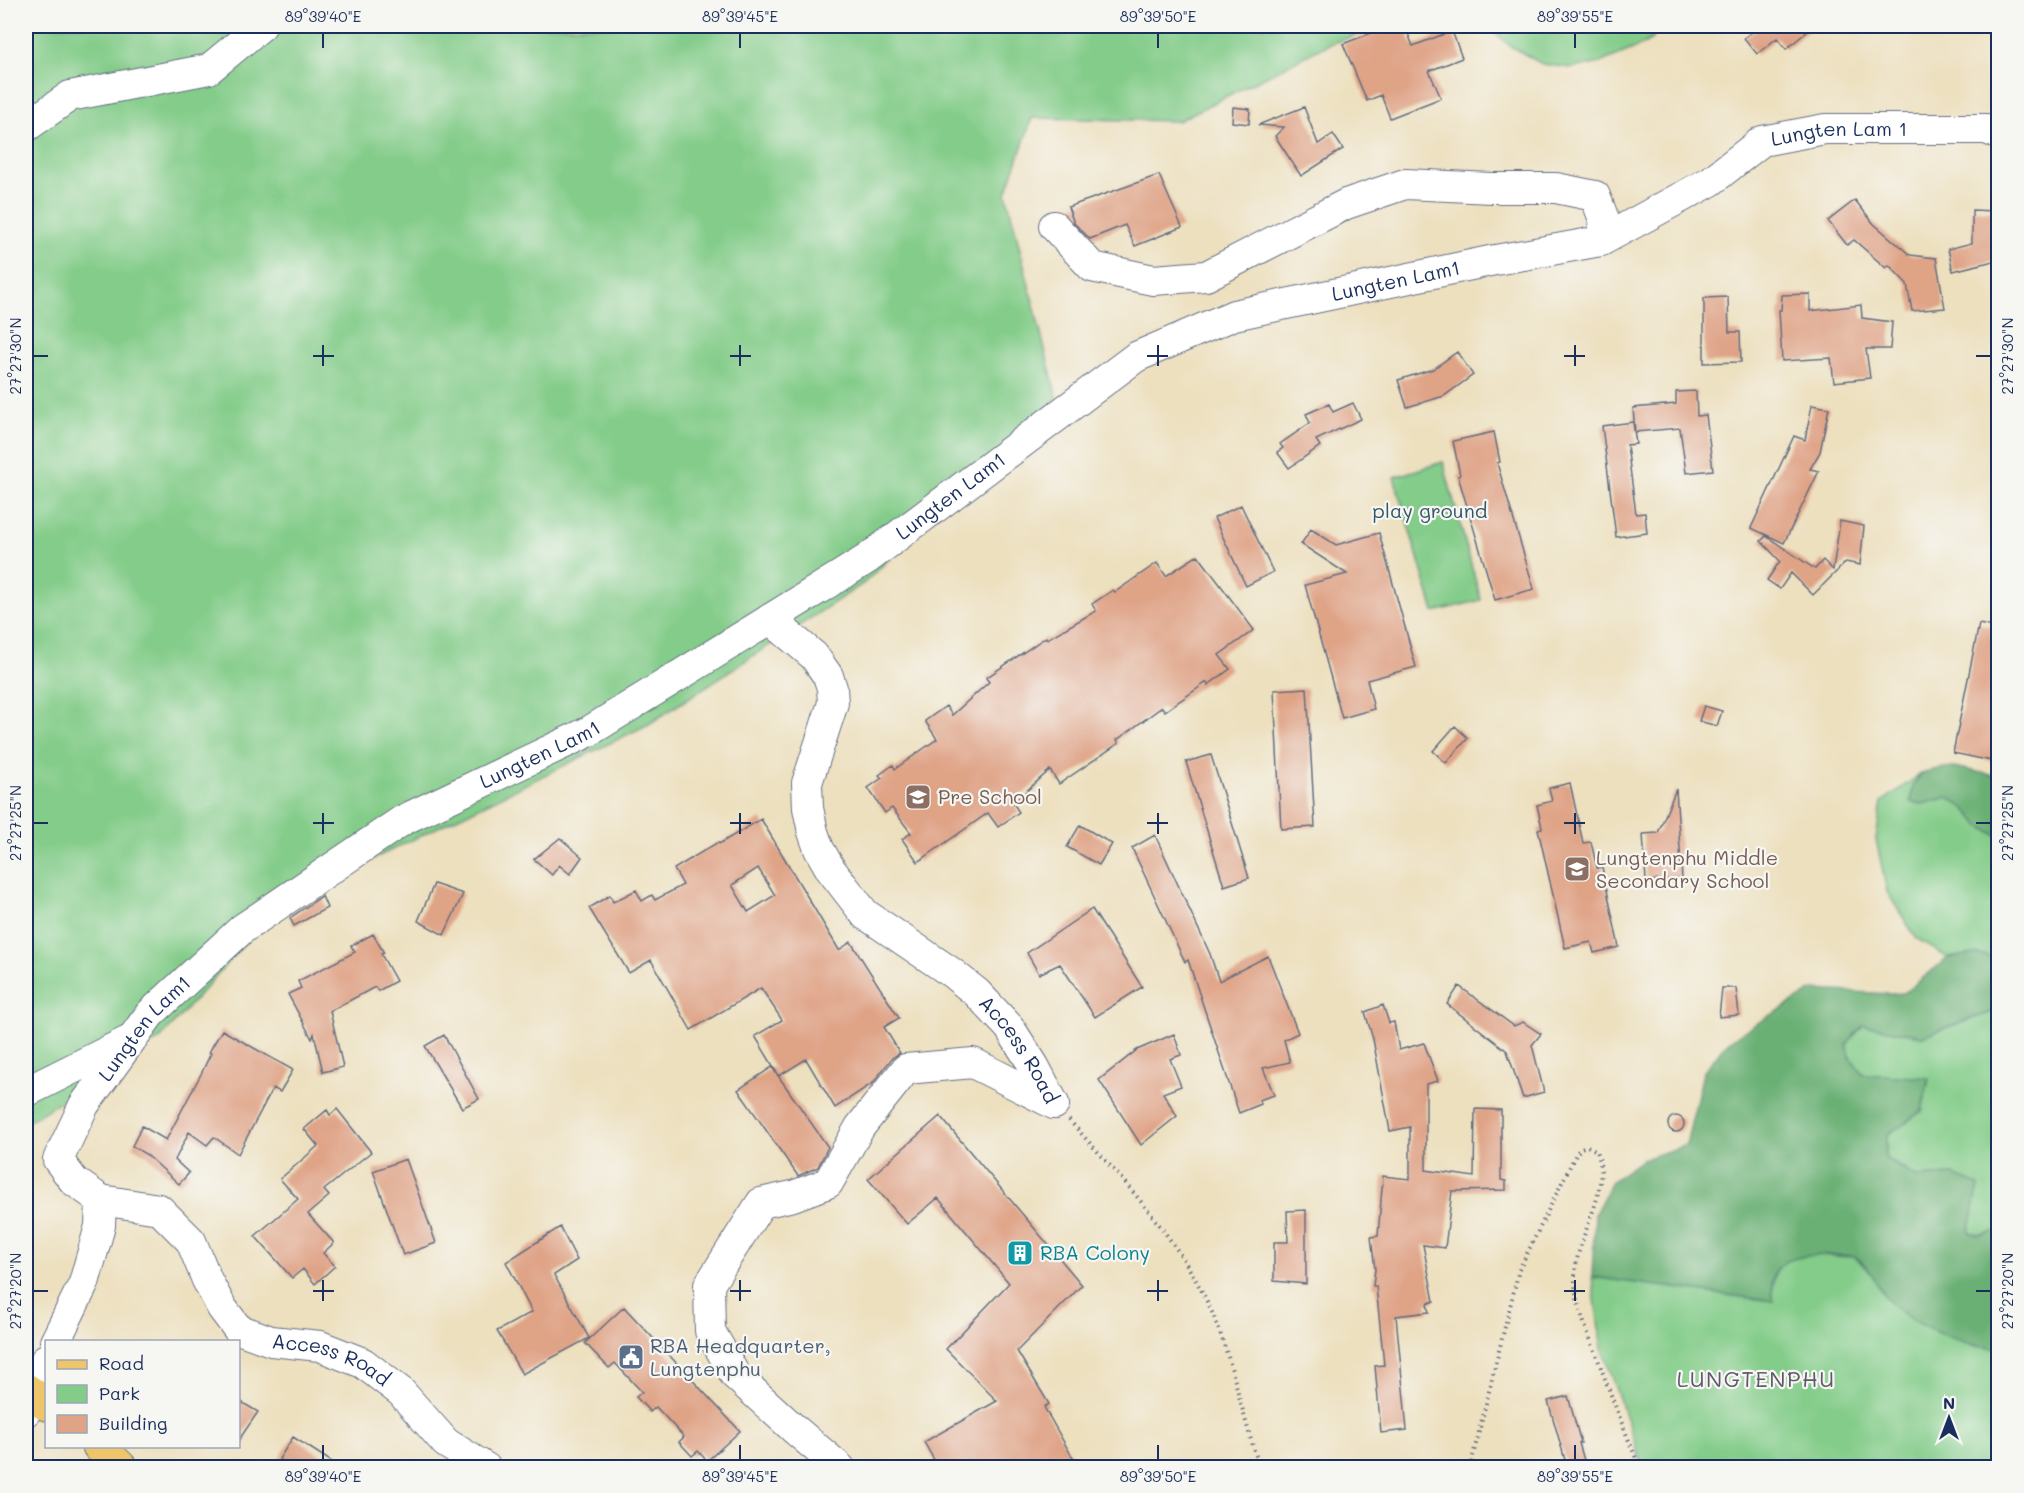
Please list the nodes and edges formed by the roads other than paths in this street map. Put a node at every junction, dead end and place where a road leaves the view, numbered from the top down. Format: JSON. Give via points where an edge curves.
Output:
{"nodes":[{"id":1,"x":261,"y":26,"type":"edge"},
{"id":2,"x":26,"y":127,"type":"edge"},
{"id":3,"x":1998,"y":134,"type":"edge"},
{"id":4,"x":1054,"y":226,"type":"dead end"},
{"id":5,"x":1601,"y":241,"type":"junction"},
{"id":6,"x":770,"y":619,"type":"junction"},
{"id":7,"x":132,"y":1039,"type":"junction"},
{"id":8,"x":26,"y":1092,"type":"edge"},
{"id":9,"x":101,"y":1200,"type":"junction"},
{"id":10,"x":56,"y":1340,"type":"edge"},
{"id":11,"x":45,"y":1362,"type":"edge"},
{"id":12,"x":32,"y":1399,"type":"edge"},
{"id":13,"x":101,"y":1448,"type":"edge"},
{"id":14,"x":121,"y":1467,"type":"edge"},
{"id":15,"x":486,"y":1467,"type":"edge"},
{"id":16,"x":840,"y":1467,"type":"edge"}],
"edges":[{"from":1,"to":2,"type":"street","via":[[209,69],[70,96]]},
{"from":3,"to":5,"type":"street","name":"Lungten Lam 1","via":[[1986,129],[1825,129],[1762,141],[1711,181]]},
{"from":4,"to":5,"type":"street","via":[[1092,267],[1153,280],[1206,276],[1346,204],[1405,184],[1556,188],[1594,196],[1605,222]]},
{"from":5,"to":6,"type":"street","name":"Lungten Lam1","via":[[1234,315],[1136,357],[867,559]]},
{"from":6,"to":7,"type":"street","name":"Lungten Lam1","via":[[588,732],[403,820],[242,929],[150,1014]]},
{"from":6,"to":16,"type":"street","name":"Access Road","via":[[814,656],[832,688],[833,703],[807,783],[813,832],[831,870],[864,914],[977,993],[1009,1027],[1054,1104],[973,1063],[906,1069],[860,1127],[828,1183],[761,1203],[709,1285],[710,1331],[735,1375]]},
{"from":7,"to":8,"type":"street"},
{"from":7,"to":9,"type":"street","name":"Lungten Lam1","via":[[84,1106],[58,1160],[74,1181]]},
{"from":9,"to":10,"type":"street","via":[[100,1226],[84,1283]]},
{"from":9,"to":15,"type":"street","name":"Access Road","via":[[159,1209],[191,1241],[207,1280],[238,1329],[271,1341],[320,1346],[363,1363],[401,1392],[446,1443]]},
{"from":11,"to":12,"type":"street"},
{"from":13,"to":14,"type":"main road"}]}
